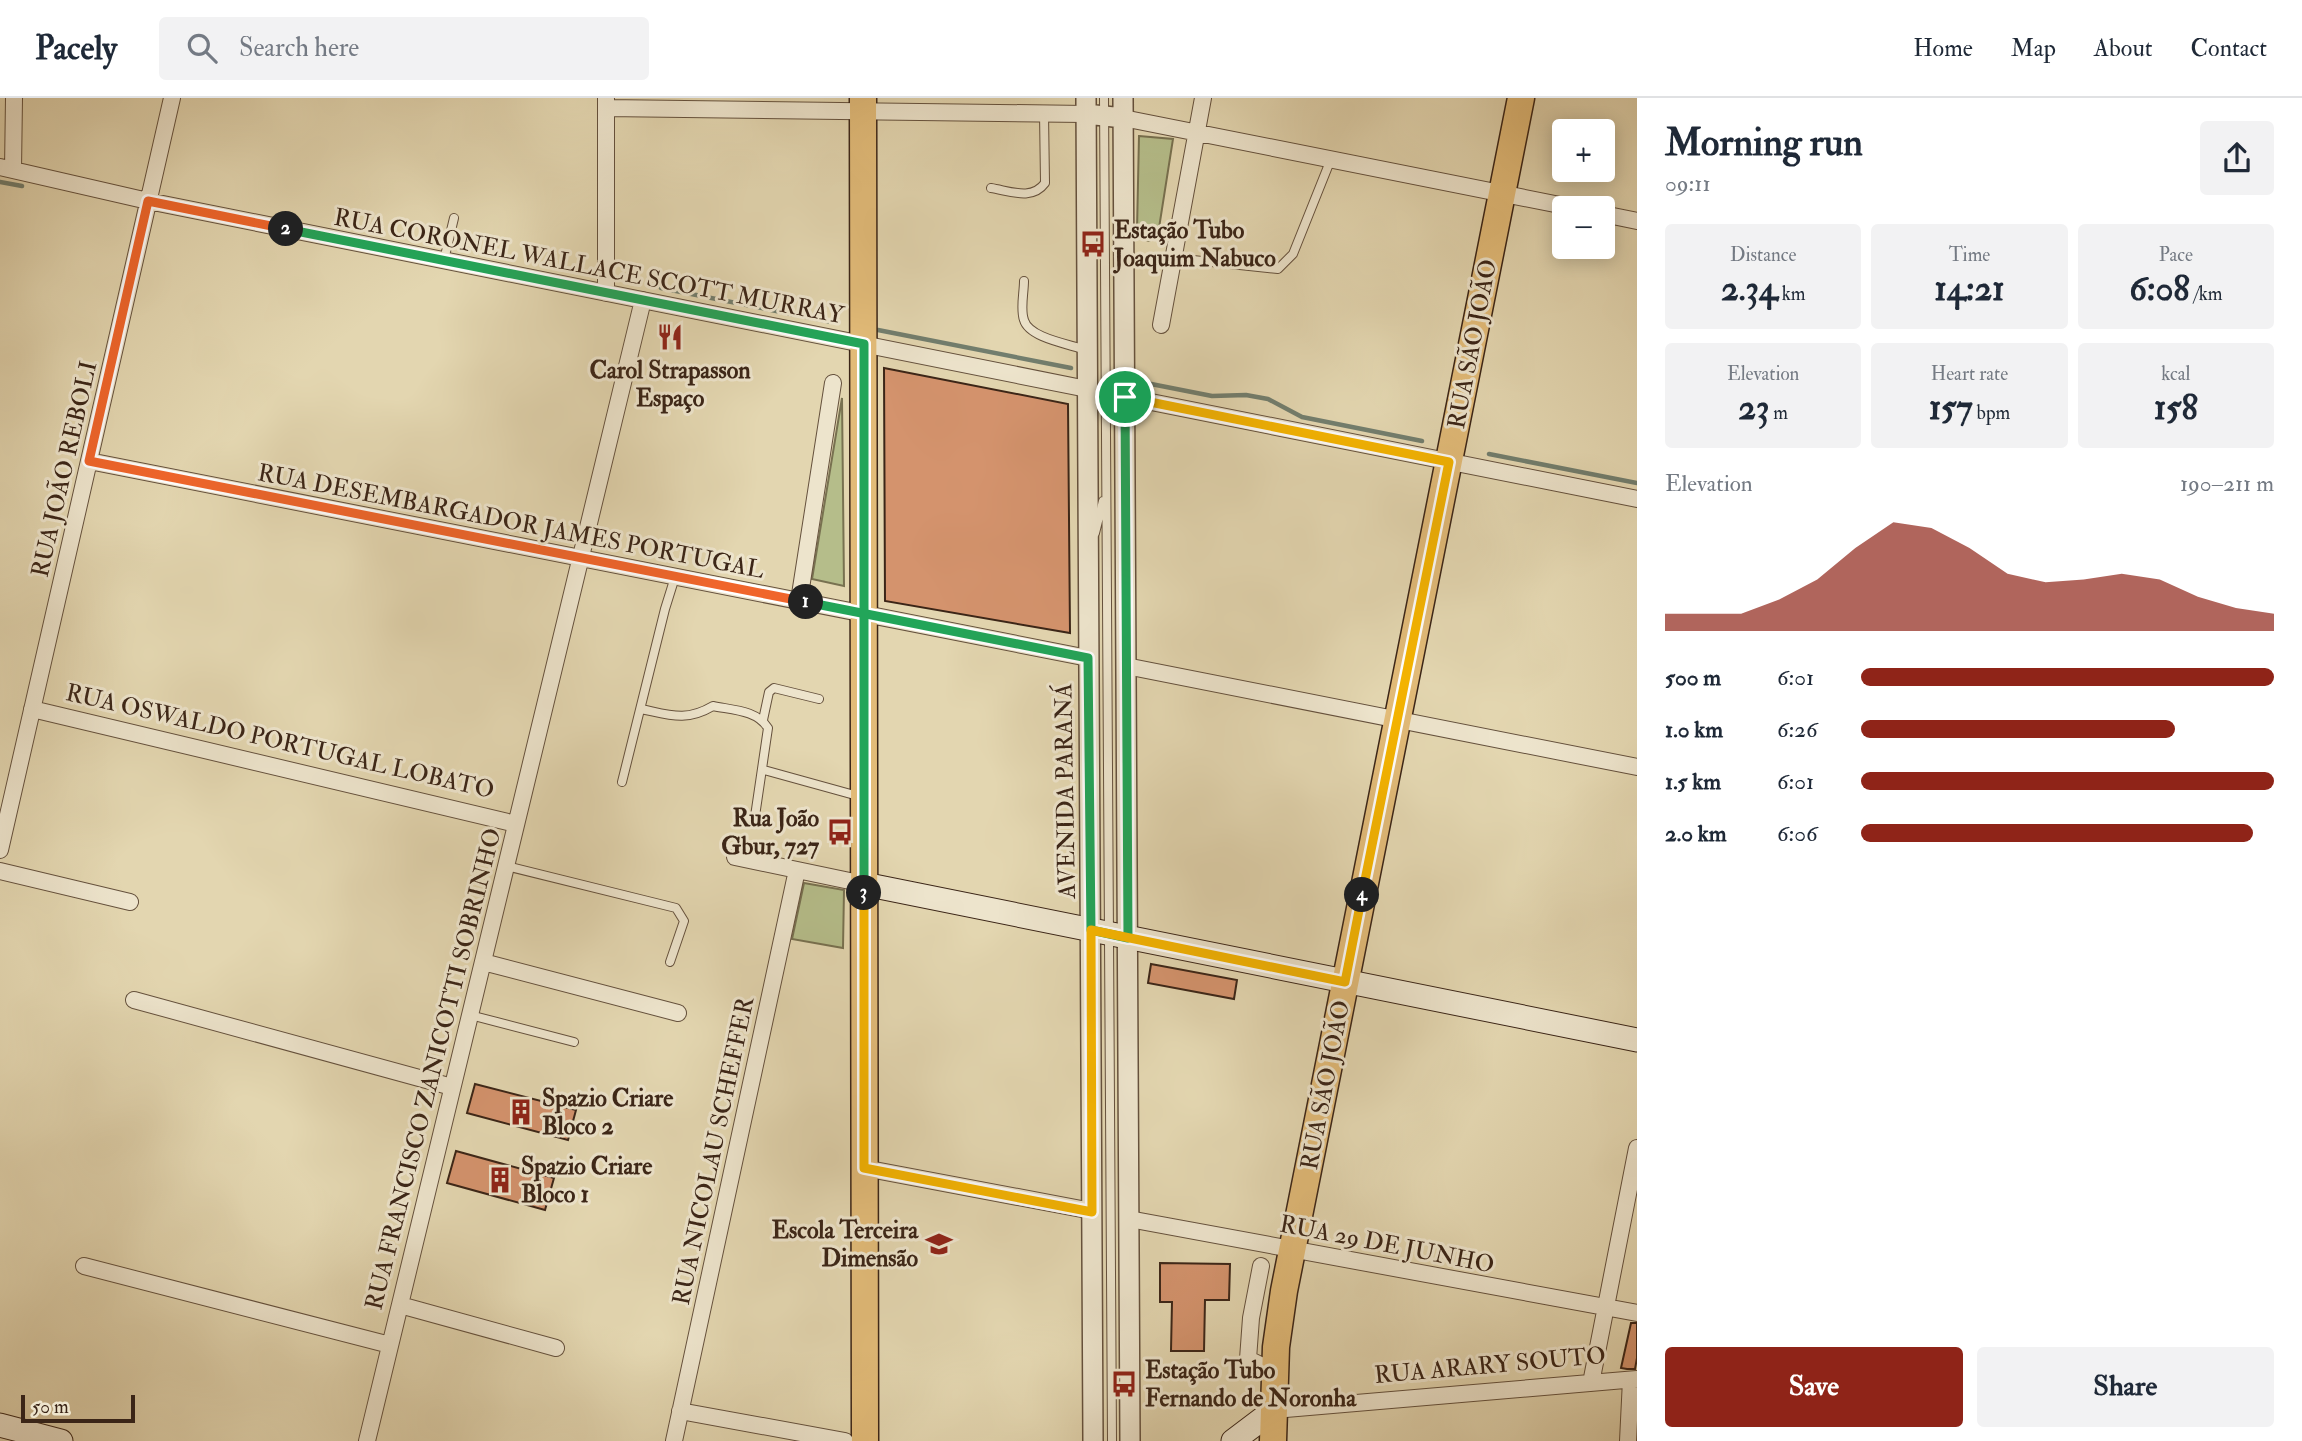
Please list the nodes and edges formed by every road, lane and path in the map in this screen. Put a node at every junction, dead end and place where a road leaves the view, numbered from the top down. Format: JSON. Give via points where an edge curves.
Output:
{"nodes":[{"id":1,"x":14,"y":98,"type":"edge"},
{"id":2,"x":172,"y":98,"type":"edge"},
{"id":3,"x":1123,"y":98,"type":"edge"},
{"id":4,"x":1203,"y":98,"type":"edge"},
{"id":5,"x":1521,"y":98,"type":"edge"},
{"id":6,"x":606,"y":103,"type":"edge"},
{"id":7,"x":863,"y":105,"type":"edge"},
{"id":8,"x":1101,"y":109,"type":"edge"},
{"id":9,"x":1044,"y":113,"type":"junction"},
{"id":10,"x":1197,"y":132,"type":"junction"},
{"id":11,"x":1331,"y":159,"type":"junction"},
{"id":12,"x":7,"y":168,"type":"edge"},
{"id":13,"x":991,"y":188,"type":"dead end"},
{"id":14,"x":1502,"y":194,"type":"junction"},
{"id":15,"x":148,"y":201,"type":"junction"},
{"id":16,"x":1552,"y":204,"type":"edge"},
{"id":17,"x":1615,"y":216,"type":"edge"},
{"id":18,"x":454,"y":218,"type":"dead end"},
{"id":19,"x":1637,"y":221,"type":"edge"},
{"id":20,"x":1124,"y":253,"type":"junction"},
{"id":21,"x":1174,"y":258,"type":"junction"},
{"id":22,"x":444,"y":260,"type":"junction"},
{"id":23,"x":1024,"y":281,"type":"dead end"},
{"id":24,"x":606,"y":293,"type":"junction"},
{"id":25,"x":643,"y":300,"type":"junction"},
{"id":26,"x":1161,"y":325,"type":"dead end"},
{"id":27,"x":864,"y":344,"type":"junction"},
{"id":28,"x":1086,"y":350,"type":"junction"},
{"id":29,"x":833,"y":383,"type":"dead end"},
{"id":30,"x":1087,"y":389,"type":"junction"},
{"id":31,"x":1125,"y":397,"type":"junction"},
{"id":32,"x":89,"y":461,"type":"junction"},
{"id":33,"x":1449,"y":462,"type":"junction"},
{"id":34,"x":1107,"y":488,"type":"junction"},
{"id":35,"x":1637,"y":499,"type":"edge"},
{"id":36,"x":581,"y":558,"type":"junction"},
{"id":37,"x":1087,"y":564,"type":"junction"},
{"id":38,"x":675,"y":577,"type":"junction"},
{"id":39,"x":799,"y":601,"type":"junction"},
{"id":40,"x":864,"y":614,"type":"junction"},
{"id":41,"x":1088,"y":658,"type":"junction"},
{"id":42,"x":1126,"y":666,"type":"junction"},
{"id":43,"x":820,"y":699,"type":"dead end"},
{"id":44,"x":32,"y":709,"type":"junction"},
{"id":45,"x":641,"y":709,"type":"junction"},
{"id":46,"x":763,"y":720,"type":"junction"},
{"id":47,"x":1397,"y":720,"type":"junction"},
{"id":48,"x":1637,"y":767,"type":"edge"},
{"id":49,"x":764,"y":770,"type":"junction"},
{"id":50,"x":622,"y":782,"type":"dead end"},
{"id":51,"x":864,"y":798,"type":"junction"},
{"id":52,"x":754,"y":823,"type":"dead end"},
{"id":53,"x":516,"y":824,"type":"junction"},
{"id":54,"x":0,"y":850,"type":"edge"},
{"id":55,"x":735,"y":857,"type":"dead end"},
{"id":56,"x":506,"y":866,"type":"junction"},
{"id":57,"x":797,"y":870,"type":"junction"},
{"id":58,"x":0,"y":871,"type":"edge"},
{"id":59,"x":864,"y":884,"type":"junction"},
{"id":60,"x":130,"y":902,"type":"dead end"},
{"id":61,"x":1109,"y":934,"type":"junction"},
{"id":62,"x":483,"y":962,"type":"junction"},
{"id":63,"x":670,"y":962,"type":"dead end"},
{"id":64,"x":1345,"y":982,"type":"junction"},
{"id":65,"x":134,"y":1000,"type":"dead end"},
{"id":66,"x":678,"y":1013,"type":"dead end"},
{"id":67,"x":470,"y":1015,"type":"junction"},
{"id":68,"x":1637,"y":1040,"type":"edge"},
{"id":69,"x":574,"y":1042,"type":"dead end"},
{"id":70,"x":452,"y":1087,"type":"junction"},
{"id":71,"x":1637,"y":1148,"type":"edge"},
{"id":72,"x":864,"y":1168,"type":"junction"},
{"id":73,"x":1092,"y":1212,"type":"junction"},
{"id":74,"x":1129,"y":1219,"type":"junction"},
{"id":75,"x":1292,"y":1249,"type":"junction"},
{"id":76,"x":84,"y":1266,"type":"dead end"},
{"id":77,"x":1261,"y":1266,"type":"dead end"},
{"id":78,"x":1282,"y":1304,"type":"junction"},
{"id":79,"x":400,"y":1305,"type":"junction"},
{"id":80,"x":1606,"y":1307,"type":"junction"},
{"id":81,"x":1637,"y":1313,"type":"edge"},
{"id":82,"x":1251,"y":1318,"type":"junction"},
{"id":83,"x":390,"y":1345,"type":"junction"},
{"id":84,"x":556,"y":1348,"type":"dead end"},
{"id":85,"x":1275,"y":1372,"type":"junction"},
{"id":86,"x":1634,"y":1379,"type":"edge"},
{"id":87,"x":1591,"y":1383,"type":"junction"},
{"id":88,"x":1274,"y":1409,"type":"junction"},
{"id":89,"x":680,"y":1411,"type":"junction"},
{"id":90,"x":0,"y":1425,"type":"edge"},
{"id":91,"x":61,"y":1441,"type":"edge"},
{"id":92,"x":367,"y":1441,"type":"edge"},
{"id":93,"x":674,"y":1441,"type":"edge"},
{"id":94,"x":845,"y":1441,"type":"edge"},
{"id":95,"x":865,"y":1441,"type":"edge"},
{"id":96,"x":1093,"y":1441,"type":"edge"},
{"id":97,"x":1112,"y":1441,"type":"edge"},
{"id":98,"x":1130,"y":1441,"type":"edge"},
{"id":99,"x":1233,"y":1441,"type":"edge"},
{"id":100,"x":1273,"y":1441,"type":"edge"},
{"id":101,"x":1628,"y":1441,"type":"edge"}],
"edges":[{"from":1,"to":12,"type":"street"},
{"from":2,"to":15,"type":"street","name":"RUA JOÃO REBOLI"},
{"from":3,"to":8,"type":"street","name":"AVENIDA PARANÁ"},
{"from":4,"to":10,"type":"street"},
{"from":5,"to":14,"type":"main road","name":"RUA SÃO JOÃO"},
{"from":6,"to":7,"type":"street"},
{"from":6,"to":24,"type":"street"},
{"from":7,"to":9,"type":"street"},
{"from":7,"to":27,"type":"main road"},
{"from":8,"to":9,"type":"street"},
{"from":8,"to":10,"type":"street"},
{"from":8,"to":20,"type":"street","name":"AVENIDA PARANÁ"},
{"from":8,"to":28,"type":"street","name":"AVENIDA PARANÁ"},
{"from":8,"to":34,"type":"lane"},
{"from":9,"to":13,"type":"lane","via":[[1045,183],[1031,194]]},
{"from":10,"to":11,"type":"street"},
{"from":10,"to":21,"type":"street"},
{"from":11,"to":14,"type":"street"},
{"from":11,"to":21,"type":"lane","via":[[1293,254],[1278,269]]},
{"from":12,"to":15,"type":"street","name":"RUA CORONEL WALLACE SCOTT MURRAY"},
{"from":14,"to":16,"type":"street"},
{"from":14,"to":33,"type":"main road","name":"RUA SÃO JOÃO"},
{"from":15,"to":22,"type":"street","name":"RUA CORONEL WALLACE SCOTT MURRAY"},
{"from":15,"to":32,"type":"street","name":"RUA JOÃO REBOLI"},
{"from":17,"to":19,"type":"street"},
{"from":18,"to":22,"type":"lane"},
{"from":20,"to":21,"type":"path"},
{"from":20,"to":31,"type":"street","name":"AVENIDA PARANÁ"},
{"from":21,"to":26,"type":"street"},
{"from":22,"to":24,"type":"street","name":"RUA CORONEL WALLACE SCOTT MURRAY"},
{"from":23,"to":28,"type":"lane","via":[[1027,327],[1035,334]]},
{"from":24,"to":25,"type":"street","name":"RUA CORONEL WALLACE SCOTT MURRAY"},
{"from":25,"to":27,"type":"street","name":"RUA CORONEL WALLACE SCOTT MURRAY"},
{"from":25,"to":36,"type":"street","name":"RUA FRANCISCO ZANICOTTI SOBRINHO"},
{"from":27,"to":30,"type":"street","name":"RUA CORONEL WALLACE SCOTT MURRAY"},
{"from":27,"to":40,"type":"main road"},
{"from":28,"to":30,"type":"street","name":"AVENIDA PARANÁ"},
{"from":29,"to":39,"type":"street"},
{"from":30,"to":37,"type":"street","name":"AVENIDA PARANÁ"},
{"from":31,"to":33,"type":"street"},
{"from":31,"to":42,"type":"street","name":"AVENIDA PARANÁ"},
{"from":32,"to":36,"type":"street","name":"RUA DESEMBARGADOR JAMES PORTUGAL"},
{"from":32,"to":44,"type":"street","name":"RUA JOÃO REBOLI"},
{"from":33,"to":35,"type":"street"},
{"from":33,"to":47,"type":"main road","name":"RUA SÃO JOÃO"},
{"from":34,"to":37,"type":"lane"},
{"from":34,"to":61,"type":"lane"},
{"from":36,"to":38,"type":"street","name":"RUA DESEMBARGADOR JAMES PORTUGAL"},
{"from":36,"to":53,"type":"street","name":"RUA FRANCISCO ZANICOTTI SOBRINHO"},
{"from":37,"to":41,"type":"street","name":"AVENIDA PARANÁ"},
{"from":38,"to":39,"type":"street","name":"RUA DESEMBARGADOR JAMES PORTUGAL"},
{"from":38,"to":45,"type":"lane"},
{"from":39,"to":40,"type":"street","name":"RUA DESEMBARGADOR JAMES PORTUGAL"},
{"from":40,"to":41,"type":"street","name":"RUA DESEMBARGADOR JAMES PORTUGAL"},
{"from":40,"to":51,"type":"main road"},
{"from":41,"to":61,"type":"street","name":"AVENIDA PARANÁ"},
{"from":42,"to":47,"type":"street"},
{"from":42,"to":61,"type":"street","name":"AVENIDA PARANÁ"},
{"from":43,"to":46,"type":"lane","via":[[774,688]]},
{"from":44,"to":53,"type":"street","name":"RUA OSWALDO PORTUGAL LOBATO"},
{"from":44,"to":54,"type":"street","name":"RUA JOÃO REBOLI"},
{"from":45,"to":46,"type":"lane","via":[[681,718],[713,706]]},
{"from":45,"to":50,"type":"lane"},
{"from":46,"to":49,"type":"lane","via":[[768,727]]},
{"from":47,"to":48,"type":"street"},
{"from":47,"to":64,"type":"main road","name":"RUA SÃO JOÃO"},
{"from":49,"to":51,"type":"lane"},
{"from":49,"to":52,"type":"lane"},
{"from":51,"to":59,"type":"main road"},
{"from":53,"to":56,"type":"street","name":"RUA FRANCISCO ZANICOTTI SOBRINHO"},
{"from":55,"to":57,"type":"street"},
{"from":56,"to":62,"type":"street","name":"RUA FRANCISCO ZANICOTTI SOBRINHO"},
{"from":56,"to":63,"type":"lane","via":[[676,908],[684,920]]},
{"from":57,"to":59,"type":"street"},
{"from":57,"to":89,"type":"street","name":"RUA NICOLAU SCHEFFER"},
{"from":58,"to":60,"type":"street"},
{"from":59,"to":61,"type":"main road"},
{"from":59,"to":72,"type":"main road"},
{"from":61,"to":64,"type":"main road"},
{"from":61,"to":73,"type":"street","name":"AVENIDA PARANÁ"},
{"from":61,"to":74,"type":"street","name":"AVENIDA PARANÁ"},
{"from":61,"to":97,"type":"lane"},
{"from":62,"to":66,"type":"street"},
{"from":62,"to":67,"type":"street","name":"RUA FRANCISCO ZANICOTTI SOBRINHO"},
{"from":64,"to":68,"type":"main road"},
{"from":64,"to":75,"type":"main road","name":"RUA SÃO JOÃO"},
{"from":65,"to":70,"type":"street"},
{"from":67,"to":69,"type":"lane"},
{"from":67,"to":70,"type":"street","name":"RUA FRANCISCO ZANICOTTI SOBRINHO"},
{"from":70,"to":79,"type":"street","name":"RUA FRANCISCO ZANICOTTI SOBRINHO"},
{"from":71,"to":80,"type":"street"},
{"from":72,"to":73,"type":"street"},
{"from":72,"to":95,"type":"main road"},
{"from":73,"to":96,"type":"street","name":"AVENIDA PARANÁ"},
{"from":74,"to":75,"type":"street","name":"RUA 29 DE JUNHO"},
{"from":74,"to":98,"type":"street","name":"AVENIDA PARANÁ"},
{"from":75,"to":78,"type":"main road","name":"RUA SÃO JOÃO"},
{"from":75,"to":80,"type":"street","name":"RUA 29 DE JUNHO"},
{"from":76,"to":83,"type":"street"},
{"from":77,"to":82,"type":"street"},
{"from":78,"to":82,"type":"street"},
{"from":78,"to":85,"type":"main road","name":"RUA SÃO JOÃO"},
{"from":79,"to":83,"type":"street","name":"RUA FRANCISCO ZANICOTTI SOBRINHO"},
{"from":79,"to":84,"type":"street"},
{"from":80,"to":81,"type":"street","name":"RUA 29 DE JUNHO"},
{"from":80,"to":87,"type":"street"},
{"from":82,"to":85,"type":"street","via":[[1248,1359]]},
{"from":83,"to":92,"type":"street","name":"RUA FRANCISCO ZANICOTTI SOBRINHO"},
{"from":85,"to":88,"type":"main road","name":"RUA SÃO JOÃO"},
{"from":86,"to":87,"type":"street","name":"RUA ARARY SOUTO"},
{"from":86,"to":101,"type":"street"},
{"from":87,"to":88,"type":"street","name":"RUA ARARY SOUTO"},
{"from":88,"to":99,"type":"main road"},
{"from":88,"to":100,"type":"main road","name":"RUA SÃO JOÃO"},
{"from":89,"to":93,"type":"street","name":"RUA NICOLAU SCHEFFER"},
{"from":89,"to":94,"type":"street"},
{"from":90,"to":91,"type":"main road"}]}
